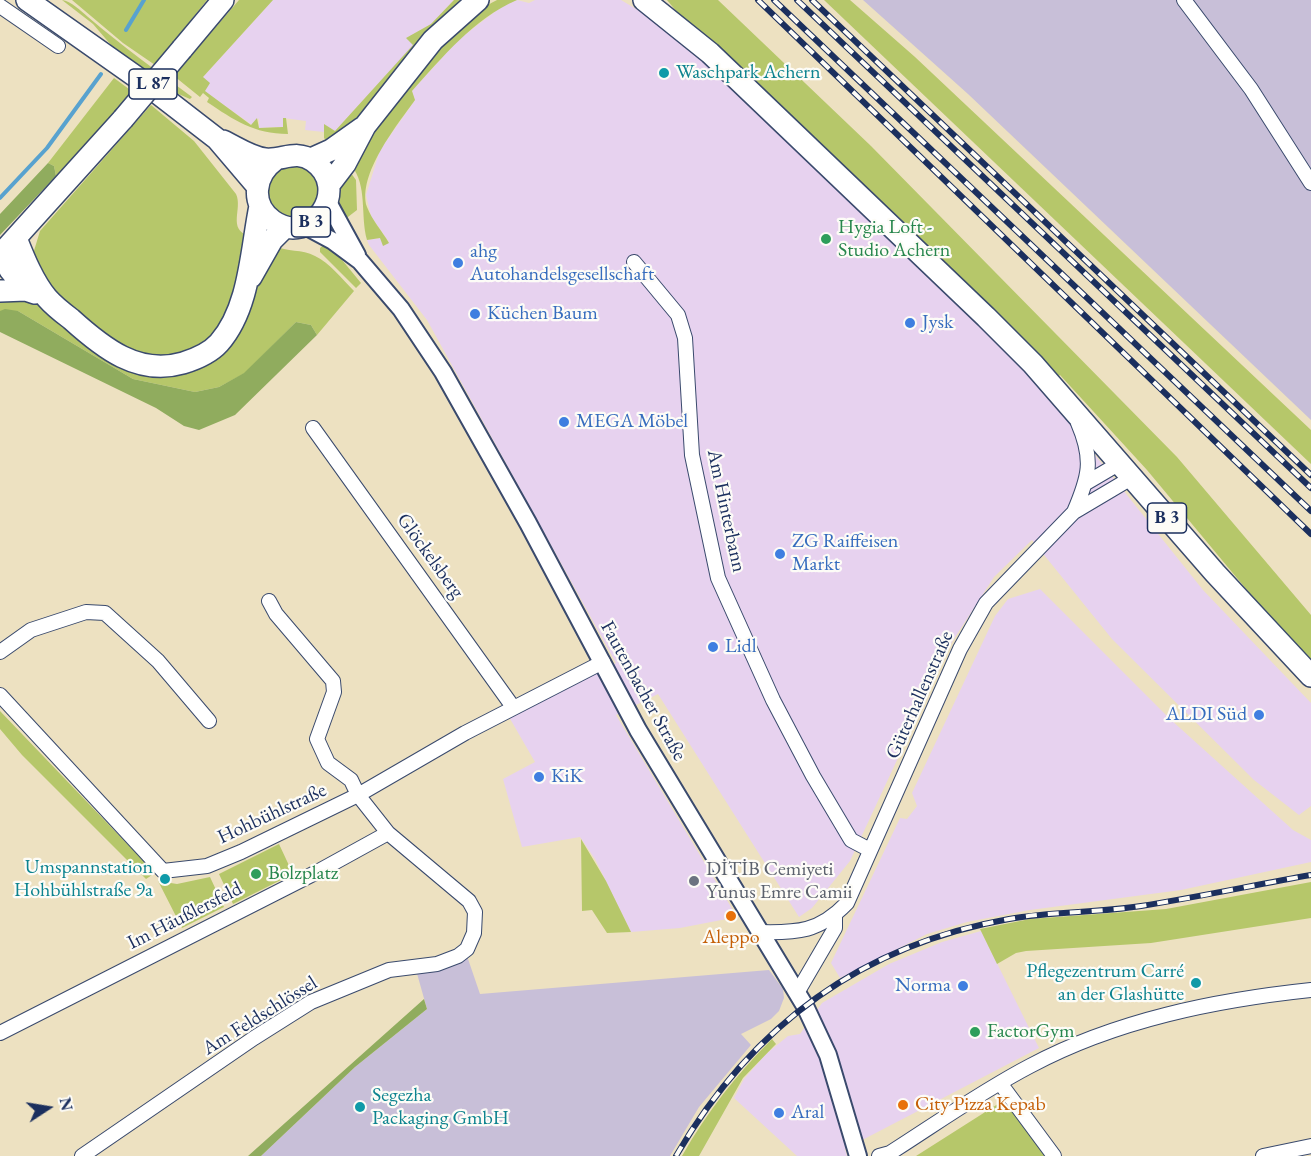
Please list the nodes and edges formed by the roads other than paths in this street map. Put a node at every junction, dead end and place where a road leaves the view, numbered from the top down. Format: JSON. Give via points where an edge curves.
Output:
{"nodes":[{"id":1,"x":27,"y":0,"type":"edge"},
{"id":2,"x":223,"y":0,"type":"edge"},
{"id":3,"x":478,"y":0,"type":"edge"},
{"id":4,"x":644,"y":0,"type":"edge"},
{"id":5,"x":1184,"y":0,"type":"edge"},
{"id":6,"x":0,"y":6,"type":"edge"},
{"id":7,"x":44,"y":8,"type":"edge"},
{"id":8,"x":58,"y":46,"type":"dead end"},
{"id":9,"x":365,"y":126,"type":"junction"},
{"id":10,"x":217,"y":139,"type":"junction"},
{"id":11,"x":311,"y":159,"type":"junction"},
{"id":12,"x":275,"y":160,"type":"junction"},
{"id":13,"x":1311,"y":183,"type":"edge"},
{"id":14,"x":328,"y":194,"type":"junction"},
{"id":15,"x":258,"y":196,"type":"junction"},
{"id":16,"x":295,"y":226,"type":"junction"},
{"id":17,"x":9,"y":245,"type":"junction"},
{"id":18,"x":360,"y":261,"type":"junction"},
{"id":19,"x":634,"y":262,"type":"dead end"},
{"id":20,"x":248,"y":283,"type":"junction"},
{"id":21,"x":26,"y":290,"type":"junction"},
{"id":22,"x":0,"y":291,"type":"edge"},
{"id":23,"x":48,"y":298,"type":"junction"},
{"id":24,"x":1071,"y":408,"type":"junction"},
{"id":25,"x":313,"y":428,"type":"dead end"},
{"id":26,"x":1126,"y":470,"type":"junction"},
{"id":27,"x":1086,"y":483,"type":"junction"},
{"id":28,"x":1074,"y":512,"type":"junction"},
{"id":29,"x":269,"y":601,"type":"dead end"},
{"id":30,"x":0,"y":652,"type":"edge"},
{"id":31,"x":603,"y":662,"type":"junction"},
{"id":32,"x":1311,"y":676,"type":"edge"},
{"id":33,"x":0,"y":695,"type":"edge"},
{"id":34,"x":513,"y":707,"type":"junction"},
{"id":35,"x":209,"y":721,"type":"dead end"},
{"id":36,"x":358,"y":795,"type":"junction"},
{"id":37,"x":388,"y":833,"type":"junction"},
{"id":38,"x":870,"y":850,"type":"junction"},
{"id":39,"x":835,"y":915,"type":"junction"},
{"id":40,"x":759,"y":932,"type":"junction"},
{"id":41,"x":1311,"y":990,"type":"edge"},
{"id":42,"x":797,"y":993,"type":"junction"},
{"id":43,"x":0,"y":1033,"type":"edge"},
{"id":44,"x":1000,"y":1083,"type":"junction"},
{"id":45,"x":1311,"y":1146,"type":"edge"},
{"id":46,"x":82,"y":1156,"type":"edge"},
{"id":47,"x":858,"y":1156,"type":"edge"},
{"id":48,"x":879,"y":1156,"type":"edge"},
{"id":49,"x":1054,"y":1156,"type":"edge"},
{"id":50,"x":1263,"y":1156,"type":"edge"}],
"edges":[{"from":1,"to":7,"type":"main road","number":"B 3"},
{"from":2,"to":17,"type":"main road","number":"L 87","bridge":true},
{"from":3,"to":9,"type":"main road","number":"B 3","via":[[433,40]]},
{"from":4,"to":24,"type":"main road","number":"B 3","via":[[710,53],[986,317]]},
{"from":5,"to":13,"type":"street","via":[[1251,89]]},
{"from":6,"to":8,"type":"street"},
{"from":7,"to":10,"type":"main road","number":"B 3"},
{"from":9,"to":11,"type":"main road","number":"B 3"},
{"from":9,"to":14,"type":"main road","number":"B 3"},
{"from":10,"to":12,"type":"main road","number":"B 3","via":[[250,155]]},
{"from":10,"to":15,"type":"main road","number":"B 3"},
{"from":11,"to":12,"type":"main road","number":"B 3","via":[[293,154]]},
{"from":11,"to":14,"type":"main road","number":"B 3","via":[[326,175]]},
{"from":12,"to":15,"type":"main road","via":[[263,171]]},
{"from":14,"to":16,"type":"main road","number":"B 3","via":[[323,213]]},
{"from":14,"to":18,"type":"street","name":"Fautenbacher Straße"},
{"from":15,"to":16,"type":"main road","number":"B 3","via":[[266,215]]},
{"from":15,"to":20,"type":"main road"},
{"from":16,"to":18,"type":"street","name":"Fautenbacher Straße","via":[[333,241]]},
{"from":16,"to":20,"type":"main road","via":[[272,240]]},
{"from":17,"to":21,"type":"main road","via":[[10,270]]},
{"from":17,"to":23,"type":"main road","via":[[24,258]]},
{"from":18,"to":31,"type":"street","name":"Fautenbacher Straße","via":[[401,309],[443,372]]},
{"from":19,"to":38,"type":"street","name":"Am Hinterbann","via":[[678,315],[685,338],[692,455],[718,578],[773,700],[813,776],[851,840]]},
{"from":20,"to":23,"type":"main road","via":[[233,322],[218,344],[200,357],[160,367],[120,357]]},
{"from":21,"to":22,"type":"main road"},
{"from":21,"to":23,"type":"main road"},
{"from":24,"to":26,"type":"main road","number":"B 3"},
{"from":24,"to":27,"type":"street","name":"Güterhallenstraße","via":[[1087,445]]},
{"from":25,"to":34,"type":"street","name":"Glöckelsberg"},
{"from":26,"to":27,"type":"street"},
{"from":26,"to":28,"type":"street","name":"Güterhallenstraße"},
{"from":26,"to":32,"type":"main road","number":"B 3"},
{"from":27,"to":28,"type":"street","name":"Güterhallenstraße"},
{"from":28,"to":38,"type":"street","name":"Güterhallenstraße","via":[[986,603],[960,649]]},
{"from":29,"to":36,"type":"street","name":"Am Feldschlössel","via":[[333,681],[334,692],[317,739],[328,763],[351,780]]},
{"from":30,"to":35,"type":"street","via":[[31,630],[86,612],[105,613],[158,661]]},
{"from":31,"to":34,"type":"street","name":"Hohbühlstraße"},
{"from":31,"to":40,"type":"street","name":"Fautenbacher Straße","via":[[638,730]]},
{"from":33,"to":36,"type":"street","name":"Hohbühlstraße","via":[[163,871],[216,862]]},
{"from":34,"to":36,"type":"street","name":"Hohbühlstraße"},
{"from":36,"to":37,"type":"street","name":"Am Feldschlössel"},
{"from":37,"to":43,"type":"street","name":"Im Häußlersfeld"},
{"from":37,"to":46,"type":"street","name":"Am Feldschlössel","via":[[469,901],[476,920],[467,949],[450,961],[389,969],[311,1002]]},
{"from":38,"to":39,"type":"street","name":"Güterhallenstraße","via":[[847,903]]},
{"from":39,"to":40,"type":"street","name":"Güterhallenstraße","via":[[804,931]]},
{"from":39,"to":42,"type":"street","name":"Güterhallenstraße","via":[[835,928]]},
{"from":40,"to":42,"type":"street","name":"Fautenbacher Straße"},
{"from":41,"to":44,"type":"street","via":[[1248,997],[1131,1025],[1073,1045]]},
{"from":42,"to":47,"type":"street","name":"Fautenbacher Straße","via":[[828,1054]]},
{"from":44,"to":48,"type":"street","via":[[891,1153]]},
{"from":44,"to":49,"type":"street"},
{"from":45,"to":50,"type":"street"}]}
